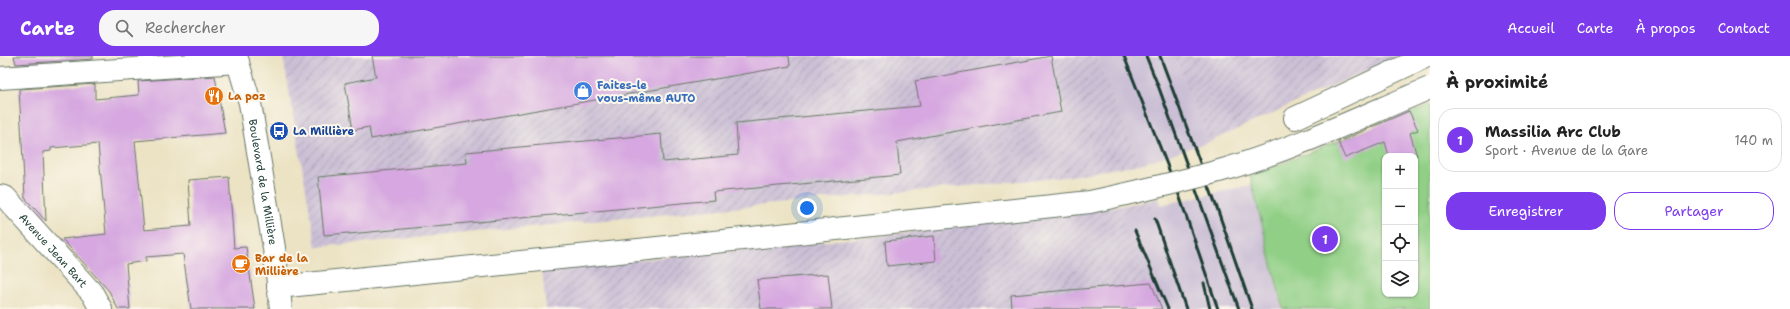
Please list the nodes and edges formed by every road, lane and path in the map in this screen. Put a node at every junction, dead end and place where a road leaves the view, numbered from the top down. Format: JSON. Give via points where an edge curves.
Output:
{"nodes":[{"id":1,"x":1427,"y":56,"type":"edge"},
{"id":2,"x":237,"y":59,"type":"edge"},
{"id":3,"x":0,"y":78,"type":"edge"},
{"id":4,"x":1430,"y":88,"type":"edge"},
{"id":5,"x":1295,"y":118,"type":"dead end"},
{"id":6,"x":0,"y":196,"type":"edge"},
{"id":7,"x":278,"y":287,"type":"junction"},
{"id":8,"x":101,"y":309,"type":"edge"},
{"id":9,"x":281,"y":309,"type":"edge"}],
"edges":[{"from":1,"to":5,"type":"street"},
{"from":2,"to":3,"type":"street"},
{"from":2,"to":7,"type":"street","name":"Boulevard de la Millière","via":[[250,103]]},
{"from":4,"to":7,"type":"street","bridge":true,"via":[[1316,136],[1227,168],[1160,187],[1090,202]]},
{"from":6,"to":8,"type":"street","name":"Avenue Jean Bart","via":[[5,197],[92,293]]},
{"from":7,"to":9,"type":"street","name":"Boulevard de la Millière"}]}
